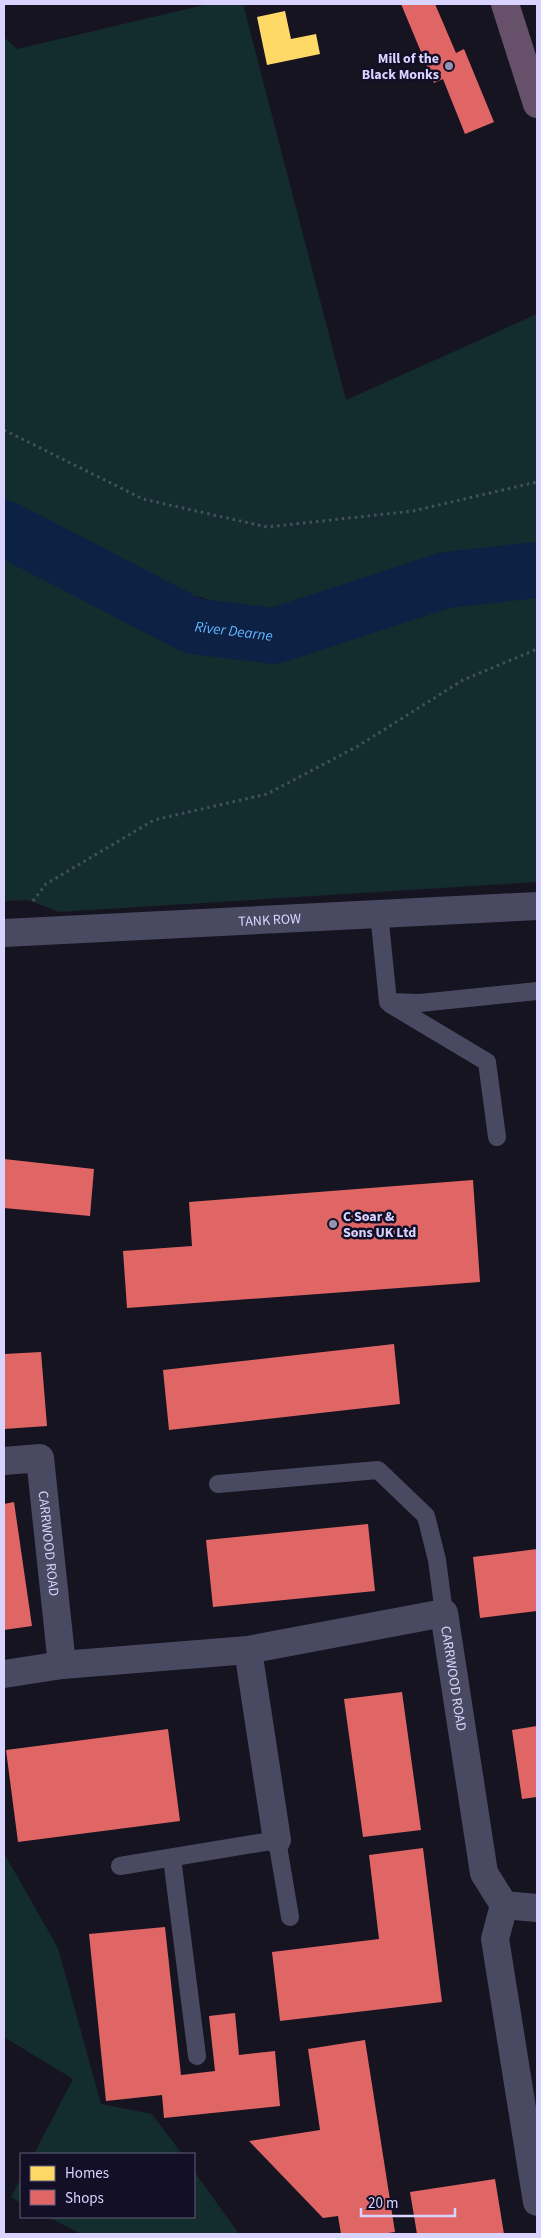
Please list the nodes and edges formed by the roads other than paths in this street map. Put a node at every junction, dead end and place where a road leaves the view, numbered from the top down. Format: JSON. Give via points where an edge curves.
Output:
{"nodes":[{"id":1,"x":504,"y":4,"type":"edge"},
{"id":2,"x":537,"y":104,"type":"edge"},
{"id":3,"x":537,"y":906,"type":"edge"},
{"id":4,"x":379,"y":913,"type":"junction"},
{"id":5,"x":6,"y":933,"type":"edge"},
{"id":6,"x":537,"y":991,"type":"edge"},
{"id":7,"x":388,"y":1002,"type":"junction"},
{"id":8,"x":497,"y":1138,"type":"dead end"},
{"id":9,"x":4,"y":1462,"type":"edge"},
{"id":10,"x":218,"y":1484,"type":"dead end"},
{"id":11,"x":444,"y":1613,"type":"junction"},
{"id":12,"x":248,"y":1650,"type":"junction"},
{"id":13,"x":62,"y":1665,"type":"junction"},
{"id":14,"x":4,"y":1674,"type":"edge"},
{"id":15,"x":277,"y":1840,"type":"junction"},
{"id":16,"x":172,"y":1858,"type":"junction"},
{"id":17,"x":120,"y":1866,"type":"dead end"},
{"id":18,"x":504,"y":1905,"type":"junction"},
{"id":19,"x":537,"y":1908,"type":"edge"},
{"id":20,"x":290,"y":1917,"type":"dead end"},
{"id":21,"x":197,"y":2056,"type":"dead end"},
{"id":22,"x":537,"y":2202,"type":"edge"}],
"edges":[{"from":1,"to":2,"type":"highway"},
{"from":3,"to":4,"type":"street","name":"TANK ROW"},
{"from":4,"to":5,"type":"street","name":"TANK ROW"},
{"from":4,"to":7,"type":"lane"},
{"from":6,"to":7,"type":"lane","via":[[420,1004]]},
{"from":7,"to":8,"type":"lane","via":[[486,1062]]},
{"from":9,"to":13,"type":"street","name":"CARRWOOD ROAD","via":[[40,1458]]},
{"from":10,"to":11,"type":"lane","via":[[378,1470],[426,1516],[437,1560]]},
{"from":11,"to":12,"type":"street","name":"CARRWOOD ROAD"},
{"from":11,"to":18,"type":"street","name":"CARRWOOD ROAD","via":[[484,1873]]},
{"from":12,"to":13,"type":"street","name":"CARRWOOD ROAD"},
{"from":12,"to":15,"type":"street"},
{"from":13,"to":14,"type":"street","name":"CARRWOOD ROAD"},
{"from":15,"to":16,"type":"lane"},
{"from":15,"to":20,"type":"lane"},
{"from":16,"to":17,"type":"lane"},
{"from":16,"to":21,"type":"lane"},
{"from":18,"to":19,"type":"street"},
{"from":18,"to":22,"type":"street","via":[[495,1939]]}]}
